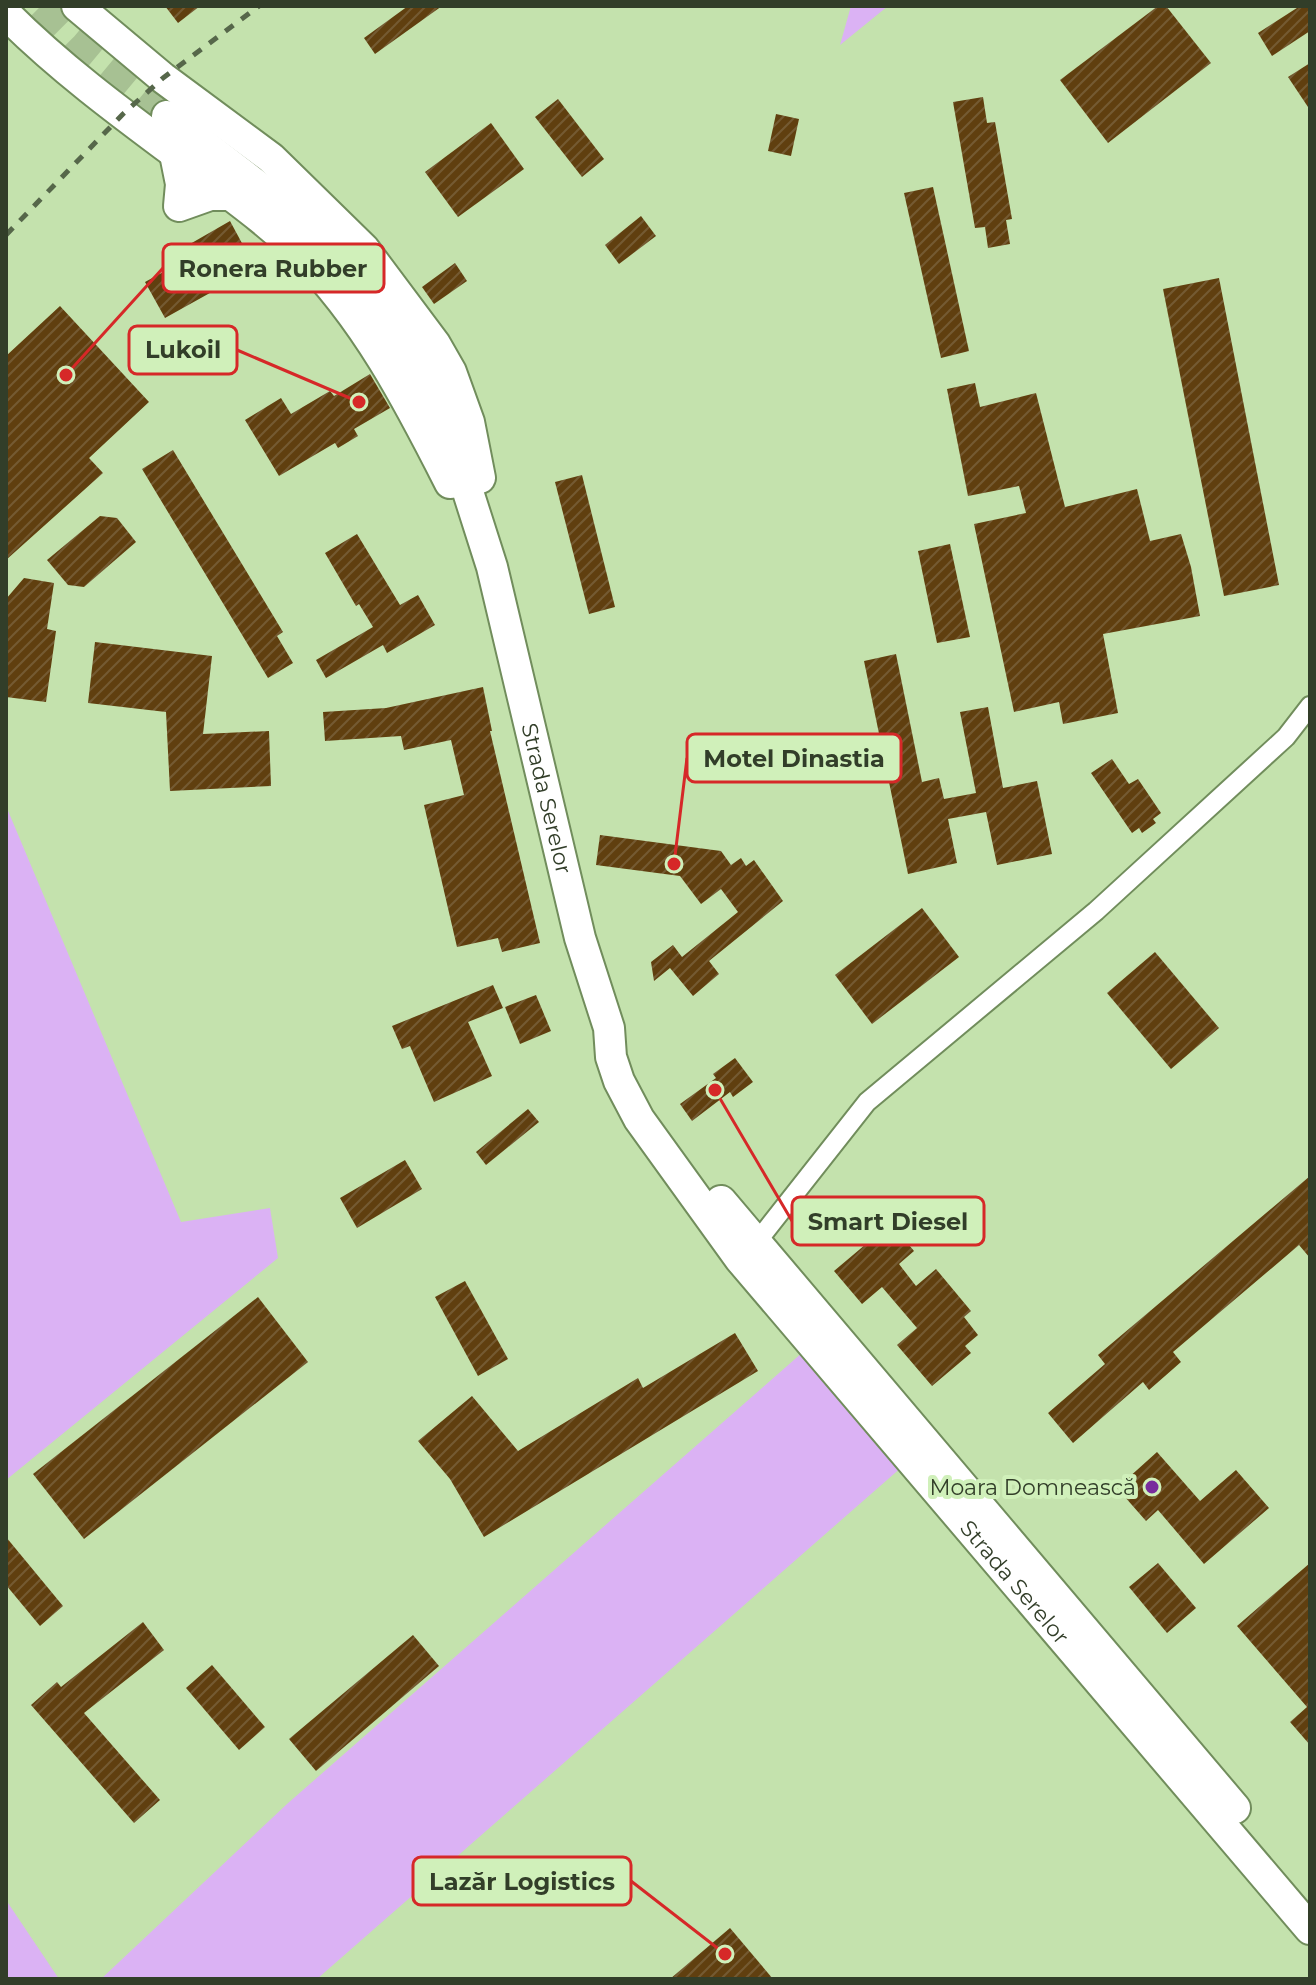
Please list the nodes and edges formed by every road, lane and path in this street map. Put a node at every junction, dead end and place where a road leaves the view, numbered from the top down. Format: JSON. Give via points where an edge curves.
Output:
{"nodes":[{"id":1,"x":77,"y":6,"type":"edge"},
{"id":2,"x":6,"y":14,"type":"edge"},
{"id":3,"x":167,"y":116,"type":"tunnel mouth"},
{"id":4,"x":492,"y":567,"type":"junction"},
{"id":5,"x":1310,"y":706,"type":"edge"},
{"id":6,"x":609,"y":1028,"type":"junction"},
{"id":7,"x":756,"y":1243,"type":"junction"},
{"id":8,"x":1310,"y":1898,"type":"edge"},
{"id":9,"x":1310,"y":1929,"type":"edge"}],
"edges":[{"from":1,"to":4,"type":"highway","via":[[271,158],[364,249],[407,304],[461,395],[476,452]]},
{"from":2,"to":4,"type":"highway","via":[[66,70],[297,251],[360,324],[394,376]]},
{"from":3,"to":4,"type":"highway","via":[[299,218],[386,314],[448,429]]},
{"from":4,"to":6,"type":"highway","name":"Strada Serelor","via":[[588,970]]},
{"from":5,"to":7,"type":"street","via":[[1286,737],[1096,911],[867,1102]]},
{"from":6,"to":7,"type":"highway","name":"Strada Serelor","via":[[627,1049],[686,1152]]},
{"from":6,"to":9,"type":"highway","name":"Strada Serelor","via":[[611,1057],[639,1119],[740,1259]]},
{"from":7,"to":8,"type":"highway","name":"Strada Serelor"}]}
